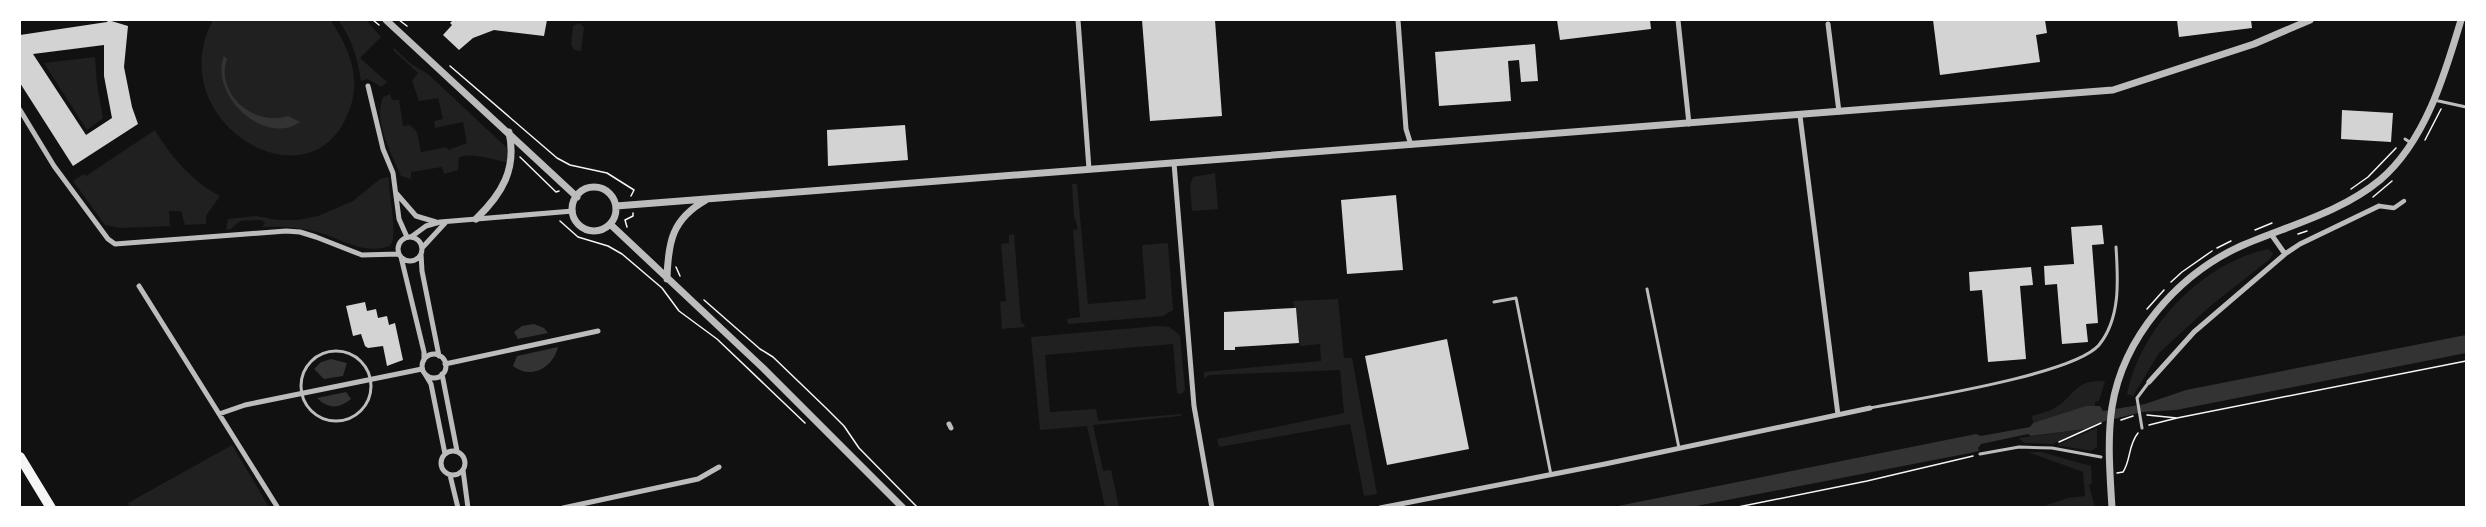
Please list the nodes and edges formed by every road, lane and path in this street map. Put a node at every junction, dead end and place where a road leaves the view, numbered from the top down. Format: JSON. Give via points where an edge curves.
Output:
{"nodes":[{"id":1,"x":386,"y":20,"type":"edge"},
{"id":2,"x":399,"y":20,"type":"edge"},
{"id":3,"x":1078,"y":20,"type":"edge"},
{"id":4,"x":1398,"y":20,"type":"edge"},
{"id":5,"x":1678,"y":20,"type":"edge"},
{"id":6,"x":2310,"y":20,"type":"edge"},
{"id":7,"x":2461,"y":20,"type":"edge"},
{"id":8,"x":1828,"y":24,"type":"dead end"},
{"id":9,"x":408,"y":27,"type":"dead end"},
{"id":10,"x":450,"y":66,"type":"dead end"},
{"id":11,"x":368,"y":87,"type":"dead end"},
{"id":12,"x":2434,"y":100,"type":"junction"},
{"id":13,"x":2466,"y":106,"type":"edge"},
{"id":14,"x":20,"y":110,"type":"edge"},
{"id":15,"x":1839,"y":112,"type":"junction"},
{"id":16,"x":1800,"y":116,"type":"junction"},
{"id":17,"x":1689,"y":124,"type":"junction"},
{"id":18,"x":509,"y":132,"type":"junction"},
{"id":19,"x":1411,"y":145,"type":"junction"},
{"id":20,"x":1174,"y":163,"type":"junction"},
{"id":21,"x":1089,"y":169,"type":"junction"},
{"id":22,"x":396,"y":193,"type":"junction"},
{"id":23,"x":631,"y":195,"type":"dead end"},
{"id":24,"x":577,"y":197,"type":"junction"},
{"id":25,"x":708,"y":199,"type":"junction"},
{"id":26,"x":2404,"y":201,"type":"dead end"},
{"id":27,"x":616,"y":206,"type":"junction"},
{"id":28,"x":2379,"y":206,"type":"joint"},
{"id":29,"x":573,"y":211,"type":"junction"},
{"id":30,"x":548,"y":213,"type":"junction"},
{"id":31,"x":633,"y":216,"type":"dead end"},
{"id":32,"x":476,"y":219,"type":"junction"},
{"id":33,"x":443,"y":222,"type":"junction"},
{"id":34,"x":610,"y":224,"type":"junction"},
{"id":35,"x":628,"y":228,"type":"dead end"},
{"id":36,"x":2271,"y":234,"type":"junction"},
{"id":37,"x":409,"y":237,"type":"junction"},
{"id":38,"x":2116,"y":247,"type":"dead end"},
{"id":39,"x":421,"y":251,"type":"junction"},
{"id":40,"x":2285,"y":254,"type":"junction"},
{"id":41,"x":400,"y":255,"type":"junction"},
{"id":42,"x":675,"y":260,"type":"dead end"},
{"id":43,"x":667,"y":279,"type":"junction"},
{"id":44,"x":681,"y":280,"type":"dead end"},
{"id":45,"x":139,"y":286,"type":"dead end"},
{"id":46,"x":1647,"y":289,"type":"dead end"},
{"id":47,"x":697,"y":294,"type":"dead end"},
{"id":48,"x":1494,"y":302,"type":"dead end"},
{"id":49,"x":598,"y":332,"type":"dead end"},
{"id":50,"x":440,"y":356,"type":"junction"},
{"id":51,"x":424,"y":360,"type":"junction"},
{"id":52,"x":2466,"y":362,"type":"edge"},
{"id":53,"x":445,"y":364,"type":"junction"},
{"id":54,"x":424,"y":371,"type":"junction"},
{"id":55,"x":442,"y":374,"type":"junction"},
{"id":56,"x":370,"y":379,"type":"junction"},
{"id":57,"x":2149,"y":382,"type":"joint"},
{"id":58,"x":301,"y":394,"type":"junction"},
{"id":59,"x":1870,"y":408,"type":"joint"},
{"id":60,"x":219,"y":414,"type":"junction"},
{"id":61,"x":1838,"y":415,"type":"junction"},
{"id":62,"x":808,"y":427,"type":"dead end"},
{"id":63,"x":2142,"y":428,"type":"junction"},
{"id":64,"x":1679,"y":448,"type":"junction"},
{"id":65,"x":457,"y":451,"type":"junction"},
{"id":66,"x":445,"y":454,"type":"junction"},
{"id":67,"x":1980,"y":454,"type":"joint"},
{"id":68,"x":20,"y":457,"type":"edge"},
{"id":69,"x":2101,"y":457,"type":"dead end"},
{"id":70,"x":719,"y":467,"type":"dead end"},
{"id":71,"x":463,"y":470,"type":"junction"},
{"id":72,"x":2118,"y":473,"type":"dead end"},
{"id":73,"x":450,"y":475,"type":"junction"},
{"id":74,"x":1551,"y":475,"type":"junction"},
{"id":75,"x":51,"y":507,"type":"edge"},
{"id":76,"x":278,"y":507,"type":"edge"},
{"id":77,"x":458,"y":507,"type":"edge"},
{"id":78,"x":468,"y":507,"type":"edge"},
{"id":79,"x":563,"y":507,"type":"edge"},
{"id":80,"x":903,"y":507,"type":"edge"},
{"id":81,"x":918,"y":507,"type":"edge"},
{"id":82,"x":1212,"y":507,"type":"edge"},
{"id":83,"x":1380,"y":507,"type":"edge"},
{"id":84,"x":1733,"y":507,"type":"edge"},
{"id":85,"x":2112,"y":507,"type":"edge"}],
"edges":[{"from":1,"to":18,"type":"street"},
{"from":2,"to":9,"type":"path"},
{"from":3,"to":21,"type":"street"},
{"from":4,"to":19,"type":"street"},
{"from":5,"to":17,"type":"street"},
{"from":6,"to":15,"type":"street","via":[[2237,50],[2113,90]]},
{"from":7,"to":12,"type":"street"},
{"from":8,"to":15,"type":"street"},
{"from":10,"to":23,"type":"path","via":[[557,158],[613,176],[634,190]]},
{"from":11,"to":22,"type":"street"},
{"from":12,"to":13,"type":"lane"},
{"from":12,"to":36,"type":"street","via":[[2381,179],[2333,209]]},
{"from":14,"to":41,"type":"street","via":[[54,166],[115,244],[286,231],[308,234],[362,255]]},
{"from":15,"to":16,"type":"street"},
{"from":16,"to":17,"type":"street"},
{"from":16,"to":61,"type":"street"},
{"from":17,"to":19,"type":"street"},
{"from":18,"to":24,"type":"street"},
{"from":18,"to":32,"type":"street","via":[[512,150],[508,176],[495,199]]},
{"from":19,"to":20,"type":"street"},
{"from":20,"to":21,"type":"street"},
{"from":20,"to":82,"type":"street","via":[[1194,406]]},
{"from":21,"to":25,"type":"street"},
{"from":22,"to":33,"type":"street","via":[[419,219]]},
{"from":22,"to":37,"type":"street","via":[[399,219]]},
{"from":24,"to":27,"type":"street","via":[[596,188],[609,193]]},
{"from":24,"to":29,"type":"street"},
{"from":25,"to":27,"type":"street"},
{"from":25,"to":43,"type":"street","via":[[683,217],[676,228],[669,247]]},
{"from":26,"to":28,"type":"street","via":[[2394,208]]},
{"from":27,"to":34,"type":"street"},
{"from":28,"to":40,"type":"street"},
{"from":29,"to":30,"type":"street"},
{"from":29,"to":34,"type":"street","via":[[578,224],[591,231]]},
{"from":30,"to":32,"type":"street"},
{"from":30,"to":62,"type":"path","via":[[578,237],[622,254]]},
{"from":31,"to":35,"type":"path","via":[[625,220]]},
{"from":32,"to":33,"type":"street"},
{"from":33,"to":37,"type":"street","via":[[426,226]]},
{"from":33,"to":39,"type":"street"},
{"from":34,"to":43,"type":"street"},
{"from":36,"to":40,"type":"street"},
{"from":36,"to":85,"type":"street","via":[[2224,255],[2184,283],[2159,309],[2139,339],[2112,408]]},
{"from":37,"to":39,"type":"street","via":[[417,239]]},
{"from":37,"to":41,"type":"street","via":[[399,244]]},
{"from":38,"to":59,"type":"lane","via":[[2119,283],[2115,306],[2101,342],[2093,351],[2046,371]]},
{"from":39,"to":41,"type":"street","via":[[412,260]]},
{"from":39,"to":50,"type":"street"},
{"from":40,"to":57,"type":"street","via":[[2194,332]]},
{"from":41,"to":51,"type":"street"},
{"from":42,"to":44,"type":"path"},
{"from":43,"to":80,"type":"street","via":[[764,368]]},
{"from":45,"to":60,"type":"street"},
{"from":46,"to":64,"type":"lane"},
{"from":47,"to":81,"type":"path","via":[[773,357],[844,426],[859,448]]},
{"from":48,"to":74,"type":"lane","via":[[1516,298]]},
{"from":49,"to":53,"type":"street"},
{"from":50,"to":51,"type":"street"},
{"from":50,"to":53,"type":"street"},
{"from":51,"to":54,"type":"street"},
{"from":52,"to":63,"type":"path"},
{"from":53,"to":55,"type":"street"},
{"from":54,"to":55,"type":"street","via":[[432,378]]},
{"from":54,"to":56,"type":"street"},
{"from":54,"to":66,"type":"street","via":[[431,384]]},
{"from":55,"to":65,"type":"street"},
{"from":56,"to":58,"type":"street"},
{"from":56,"to":58,"type":"lane","via":[[365,406],[340,421],[318,417]]},
{"from":56,"to":58,"type":"lane","via":[[355,357],[329,352],[318,356],[305,369]]},
{"from":57,"to":63,"type":"lane","via":[[2138,398]]},
{"from":58,"to":60,"type":"street"},
{"from":59,"to":61,"type":"street"},
{"from":60,"to":76,"type":"street"},
{"from":61,"to":64,"type":"street"},
{"from":63,"to":72,"type":"path","via":[[2132,440],[2128,464]]},
{"from":64,"to":74,"type":"street"},
{"from":65,"to":66,"type":"street"},
{"from":65,"to":71,"type":"street","via":[[465,459]]},
{"from":66,"to":73,"type":"street","via":[[442,465]]},
{"from":67,"to":69,"type":"lane","via":[[2019,447],[2052,448]]},
{"from":67,"to":84,"type":"path","via":[[1867,482]]},
{"from":68,"to":75,"type":"highway"},
{"from":70,"to":79,"type":"street","via":[[698,479]]},
{"from":71,"to":73,"type":"street"},
{"from":71,"to":78,"type":"street"},
{"from":73,"to":77,"type":"street"},
{"from":74,"to":83,"type":"street"}]}
